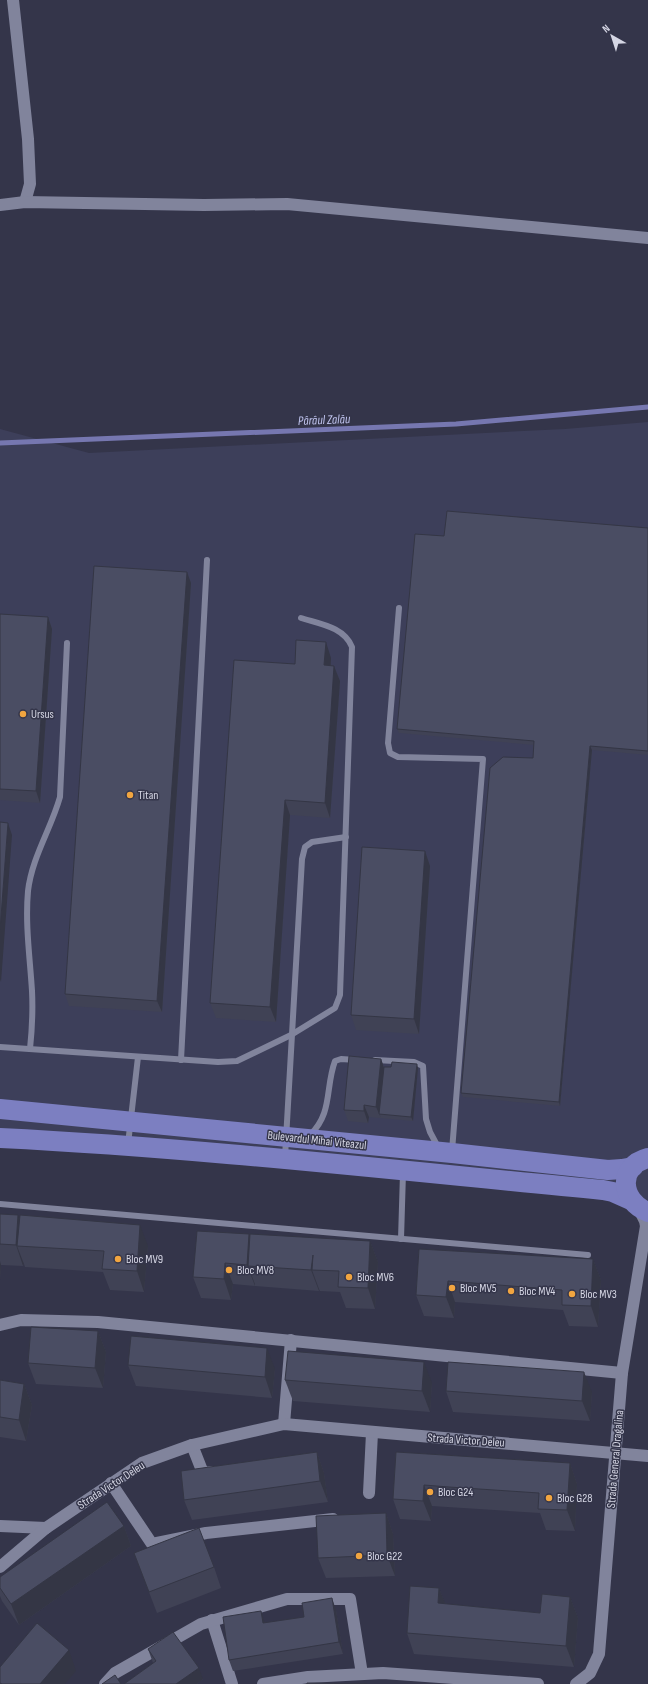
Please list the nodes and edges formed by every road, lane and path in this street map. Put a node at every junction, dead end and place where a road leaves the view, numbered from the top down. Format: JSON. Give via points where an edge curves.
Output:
{"nodes":[{"id":1,"x":12,"y":0,"type":"edge"},
{"id":2,"x":25,"y":202,"type":"junction"},
{"id":3,"x":0,"y":205,"type":"edge"},
{"id":4,"x":648,"y":238,"type":"edge"},
{"id":5,"x":207,"y":560,"type":"dead end"},
{"id":6,"x":399,"y":608,"type":"dead end"},
{"id":7,"x":301,"y":618,"type":"dead end"},
{"id":8,"x":67,"y":643,"type":"dead end"},
{"id":9,"x":346,"y":837,"type":"junction"},
{"id":10,"x":291,"y":1035,"type":"junction"},
{"id":11,"x":0,"y":1047,"type":"edge"},
{"id":12,"x":30,"y":1049,"type":"junction"},
{"id":13,"x":138,"y":1057,"type":"junction"},
{"id":14,"x":181,"y":1060,"type":"junction"},
{"id":15,"x":363,"y":1060,"type":"edge"},
{"id":16,"x":370,"y":1060,"type":"edge"},
{"id":17,"x":0,"y":1109,"type":"edge"},
{"id":18,"x":130,"y":1122,"type":"junction"},
{"id":19,"x":286,"y":1137,"type":"junction"},
{"id":20,"x":0,"y":1138,"type":"edge"},
{"id":21,"x":306,"y":1139,"type":"junction"},
{"id":22,"x":128,"y":1146,"type":"junction"},
{"id":23,"x":447,"y":1152,"type":"junction"},
{"id":24,"x":284,"y":1158,"type":"junction"},
{"id":25,"x":643,"y":1159,"type":"edge"},
{"id":26,"x":403,"y":1171,"type":"junction"},
{"id":27,"x":0,"y":1204,"type":"edge"},
{"id":28,"x":642,"y":1214,"type":"edge"},
{"id":29,"x":400,"y":1239,"type":"junction"},
{"id":30,"x":588,"y":1255,"type":"dead end"},
{"id":31,"x":0,"y":1325,"type":"edge"},
{"id":32,"x":291,"y":1340,"type":"junction"},
{"id":33,"x":622,"y":1373,"type":"junction"},
{"id":34,"x":284,"y":1424,"type":"junction"},
{"id":35,"x":372,"y":1433,"type":"junction"},
{"id":36,"x":192,"y":1445,"type":"junction"},
{"id":37,"x":616,"y":1452,"type":"junction"},
{"id":38,"x":648,"y":1456,"type":"edge"},
{"id":39,"x":227,"y":1470,"type":"edge"},
{"id":40,"x":111,"y":1483,"type":"junction"},
{"id":41,"x":370,"y":1493,"type":"dead end"},
{"id":42,"x":343,"y":1519,"type":"edge"},
{"id":43,"x":0,"y":1526,"type":"edge"},
{"id":44,"x":46,"y":1528,"type":"junction"},
{"id":45,"x":0,"y":1566,"type":"edge"},
{"id":46,"x":212,"y":1620,"type":"junction"},
{"id":47,"x":362,"y":1674,"type":"junction"},
{"id":48,"x":405,"y":1679,"type":"edge"},
{"id":49,"x":105,"y":1684,"type":"edge"},
{"id":50,"x":232,"y":1684,"type":"edge"},
{"id":51,"x":263,"y":1684,"type":"edge"},
{"id":52,"x":538,"y":1684,"type":"edge"},
{"id":53,"x":576,"y":1684,"type":"edge"}],
"edges":[{"from":1,"to":2,"type":"street","via":[[28,139],[30,184]]},
{"from":2,"to":3,"type":"street"},
{"from":2,"to":4,"type":"street","via":[[288,204]]},
{"from":5,"to":14,"type":"lane"},
{"from":6,"to":23,"type":"lane","via":[[388,743],[390,753],[398,757],[483,760]]},
{"from":7,"to":9,"type":"lane","via":[[341,632],[349,639],[352,647]]},
{"from":8,"to":12,"type":"lane","via":[[60,797],[55,816],[35,859],[28,891],[28,952],[33,1022]]},
{"from":9,"to":10,"type":"lane","via":[[340,995],[335,1008]]},
{"from":9,"to":10,"type":"lane","via":[[312,842],[305,847],[302,859]]},
{"from":10,"to":14,"type":"lane","via":[[236,1061]]},
{"from":10,"to":19,"type":"lane"},
{"from":11,"to":12,"type":"lane"},
{"from":12,"to":13,"type":"lane"},
{"from":13,"to":14,"type":"lane"},
{"from":13,"to":18,"type":"lane"},
{"from":15,"to":21,"type":"lane","via":[[335,1061],[325,1114],[319,1126]]},
{"from":16,"to":23,"type":"lane","via":[[414,1062],[423,1066],[426,1118],[430,1132]]},
{"from":17,"to":18,"type":"main road","name":"Bulevardul Mihai Viteazul"},
{"from":18,"to":19,"type":"main road","name":"Bulevardul Mihai Viteazul"},
{"from":18,"to":22,"type":"lane"},
{"from":19,"to":21,"type":"main road","name":"Bulevardul Mihai Viteazul"},
{"from":19,"to":24,"type":"lane"},
{"from":20,"to":22,"type":"main road","name":"Bulevardul Mihai Viteazul"},
{"from":21,"to":23,"type":"main road","name":"Bulevardul Mihai Viteazul"},
{"from":22,"to":24,"type":"main road","name":"Bulevardul Mihai Viteazul"},
{"from":23,"to":25,"type":"main road","name":"Bulevardul Mihai Viteazul","via":[[608,1170],[622,1170]]},
{"from":24,"to":26,"type":"main road","name":"Bulevardul Mihai Viteazul"},
{"from":25,"to":28,"type":"main road","name":"Bulevardul Mihai Viteazul","via":[[628,1174],[626,1183],[627,1192]]},
{"from":26,"to":28,"type":"main road","name":"Bulevardul Mihai Viteazul","via":[[603,1190],[613,1192]]},
{"from":26,"to":29,"type":"lane"},
{"from":27,"to":29,"type":"lane"},
{"from":28,"to":33,"type":"street","name":"Strada General Dragalina"},
{"from":29,"to":30,"type":"lane"},
{"from":31,"to":32,"type":"street","via":[[21,1320],[98,1322]]},
{"from":32,"to":33,"type":"street"},
{"from":32,"to":34,"type":"street"},
{"from":33,"to":37,"type":"street","name":"Strada General Dragalina"},
{"from":34,"to":35,"type":"street","name":"Strada Victor Deleu"},
{"from":34,"to":36,"type":"street","name":"Strada Victor Deleu"},
{"from":35,"to":37,"type":"street","name":"Strada Victor Deleu"},
{"from":35,"to":41,"type":"street"},
{"from":36,"to":39,"type":"street","via":[[203,1473]]},
{"from":36,"to":40,"type":"street","name":"Strada Victor Deleu","via":[[142,1463]]},
{"from":37,"to":38,"type":"street","name":"Strada Victor Deleu"},
{"from":37,"to":53,"type":"street","name":"Strada General Dragalina","via":[[599,1654],[590,1673]]},
{"from":40,"to":42,"type":"street","via":[[152,1544],[206,1533]]},
{"from":40,"to":44,"type":"street","name":"Strada Victor Deleu"},
{"from":43,"to":44,"type":"street"},
{"from":44,"to":45,"type":"street","name":"Strada Victor Deleu"},
{"from":46,"to":47,"type":"street","via":[[286,1598],[350,1599]]},
{"from":46,"to":49,"type":"street","via":[[115,1673]]},
{"from":46,"to":50,"type":"street"},
{"from":47,"to":48,"type":"street","via":[[382,1673]]},
{"from":47,"to":51,"type":"street","via":[[308,1677]]},
{"from":48,"to":52,"type":"street"}]}
